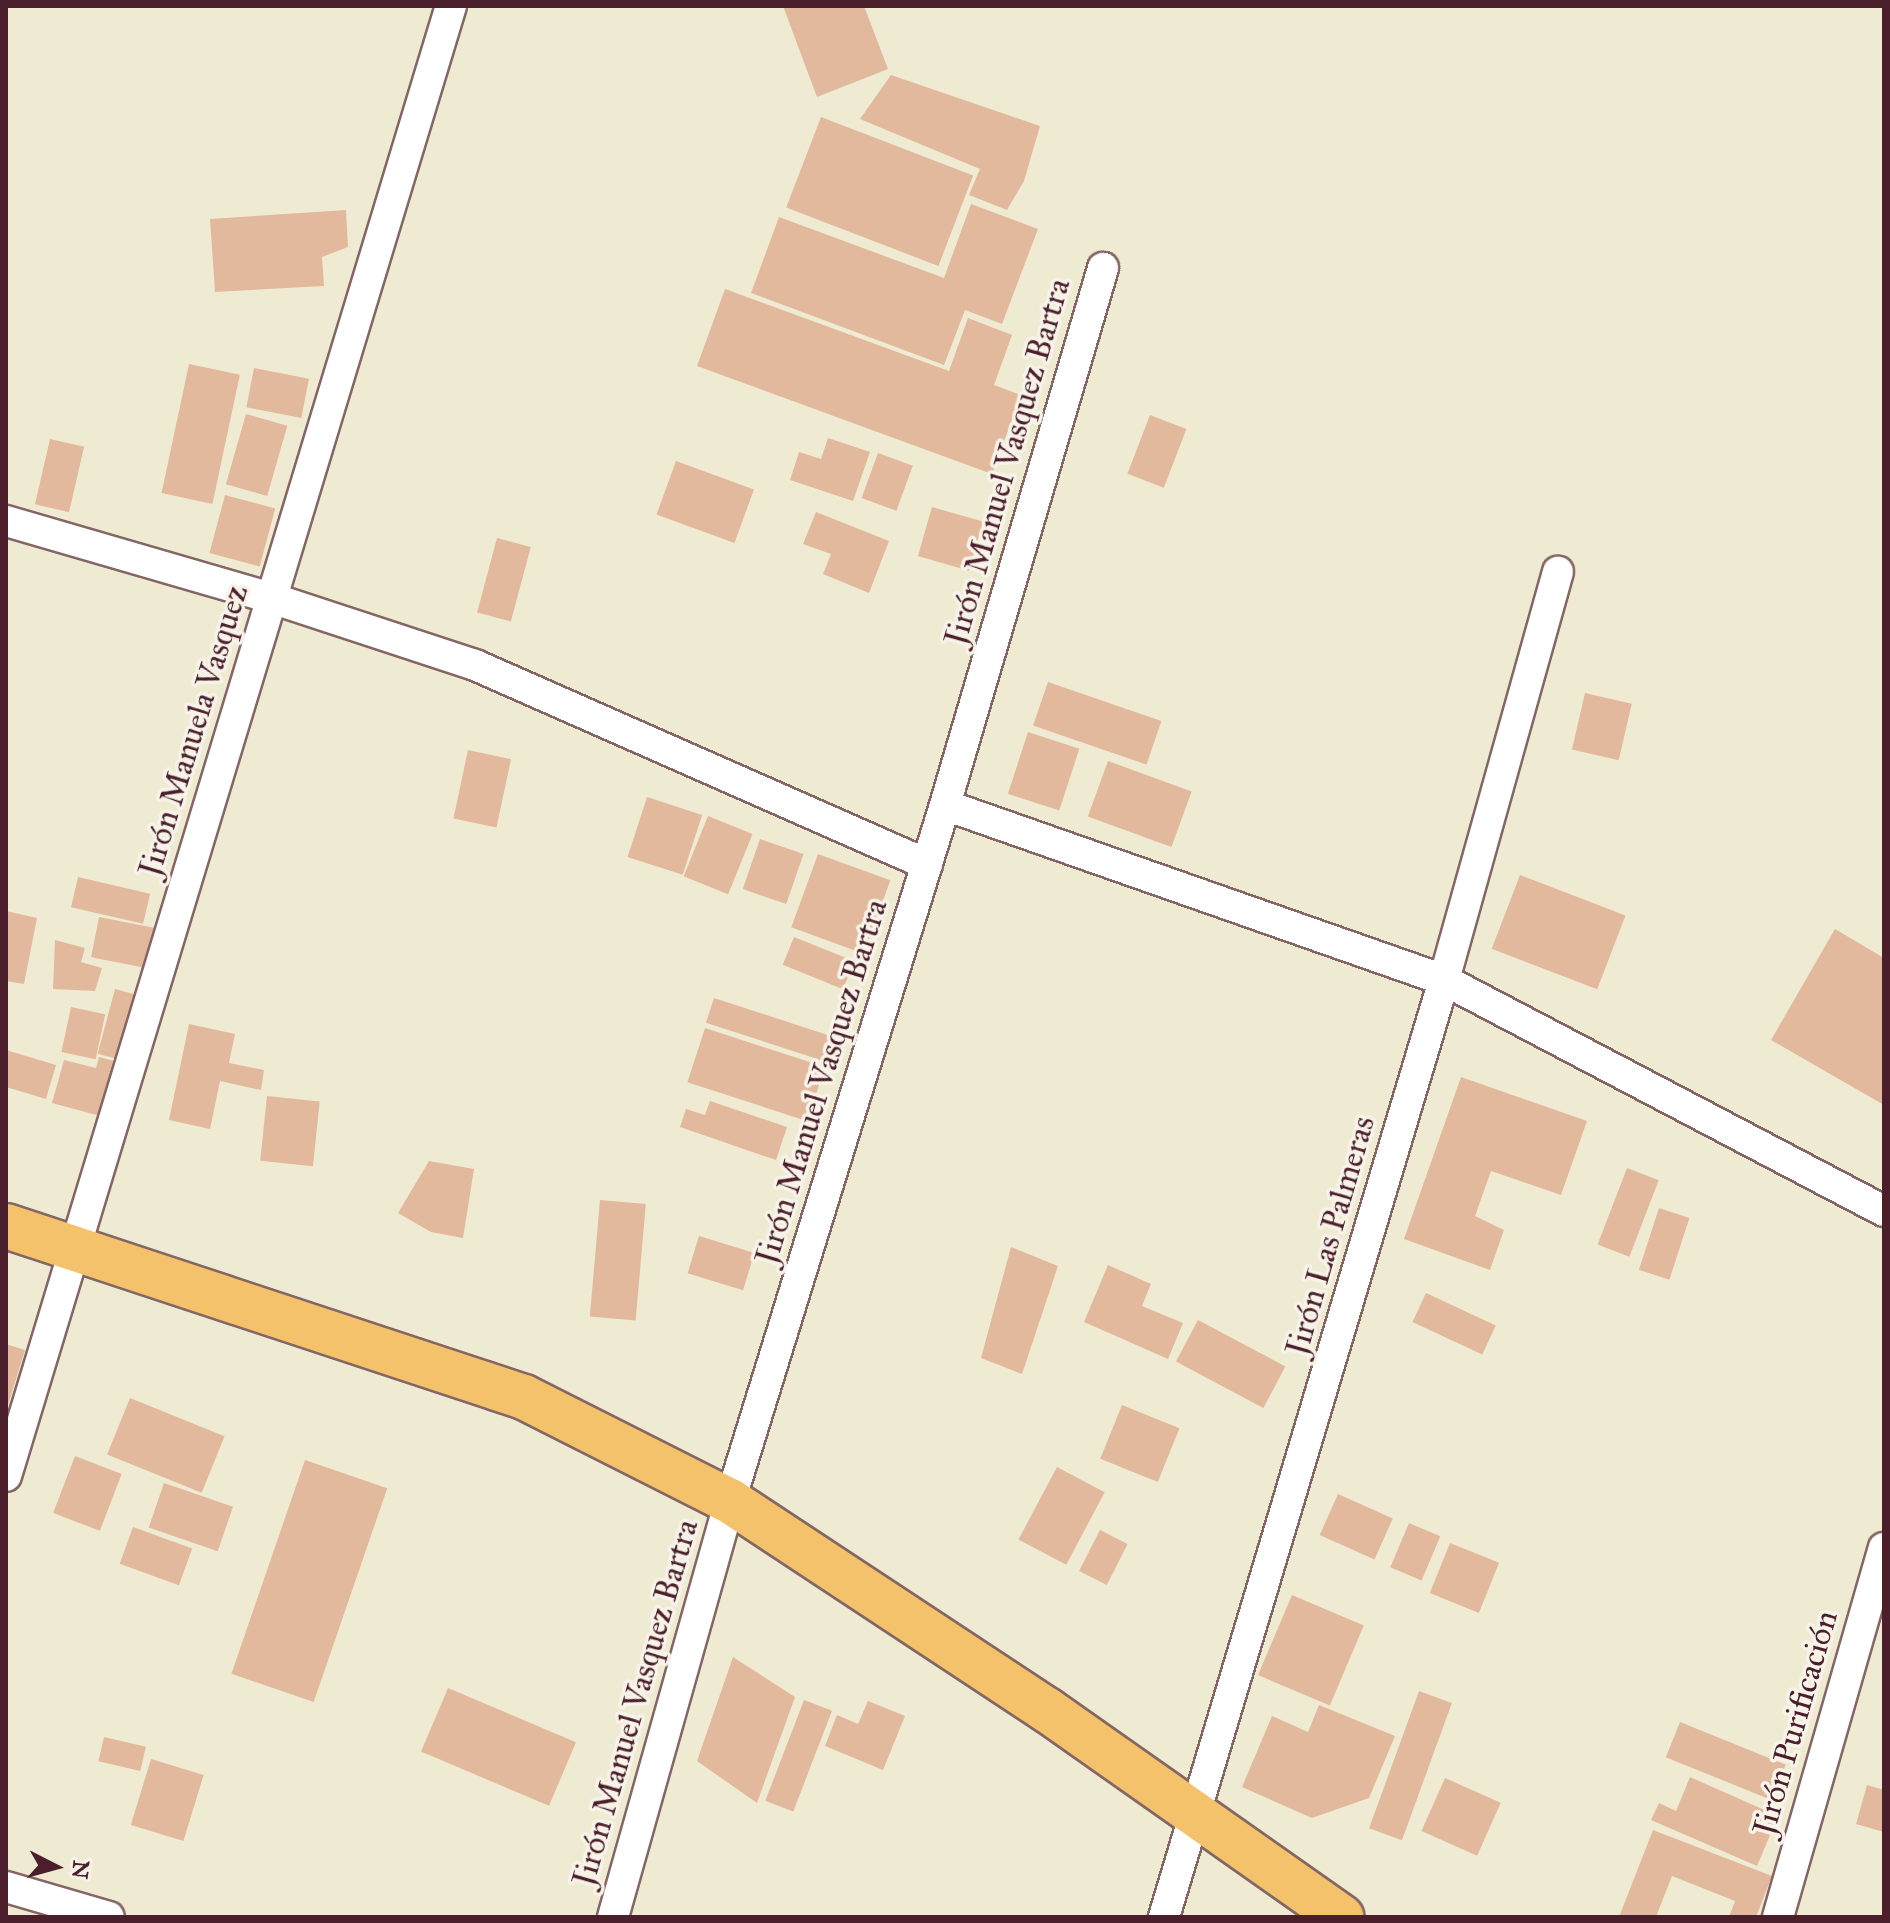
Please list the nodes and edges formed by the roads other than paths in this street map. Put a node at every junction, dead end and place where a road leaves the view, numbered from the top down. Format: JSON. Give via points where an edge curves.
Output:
{"nodes":[{"id":1,"x":451,"y":6,"type":"edge"},
{"id":2,"x":1103,"y":268,"type":"dead end"},
{"id":3,"x":6,"y":521,"type":"edge"},
{"id":4,"x":1558,"y":572,"type":"dead end"},
{"id":5,"x":271,"y":598,"type":"junction"},
{"id":6,"x":945,"y":805,"type":"junction"},
{"id":7,"x":927,"y":864,"type":"junction"},
{"id":8,"x":1444,"y":980,"type":"junction"},
{"id":9,"x":1884,"y":1211,"type":"edge"},
{"id":10,"x":6,"y":1226,"type":"edge"},
{"id":11,"x":76,"y":1248,"type":"junction"},
{"id":12,"x":6,"y":1476,"type":"edge"},
{"id":13,"x":730,"y":1501,"type":"junction"},
{"id":14,"x":1884,"y":1548,"type":"edge"},
{"id":15,"x":1198,"y":1813,"type":"junction"},
{"id":16,"x":6,"y":1887,"type":"edge"},
{"id":17,"x":109,"y":1917,"type":"edge"},
{"id":18,"x":613,"y":1917,"type":"edge"},
{"id":19,"x":1164,"y":1917,"type":"edge"},
{"id":20,"x":1341,"y":1917,"type":"edge"},
{"id":21,"x":1778,"y":1917,"type":"edge"}],
"edges":[{"from":1,"to":5,"type":"street","name":"Jirón Manuela Vasquez"},
{"from":2,"to":6,"type":"street","name":"Jirón Manuel Vasquez Bartra"},
{"from":3,"to":5,"type":"street"},
{"from":4,"to":8,"type":"street","name":"Jirón Las Palmeras"},
{"from":5,"to":7,"type":"street","via":[[475,665]]},
{"from":5,"to":11,"type":"street","name":"Jirón Manuela Vasquez"},
{"from":6,"to":7,"type":"street","name":"Jirón Manuel Vasquez Bartra"},
{"from":6,"to":8,"type":"street"},
{"from":7,"to":13,"type":"street","name":"Jirón Manuel Vasquez Bartra"},
{"from":8,"to":9,"type":"street"},
{"from":8,"to":15,"type":"street","name":"Jirón Las Palmeras"},
{"from":10,"to":11,"type":"highway"},
{"from":11,"to":12,"type":"street","name":"Jirón Manuela Vasquez"},
{"from":11,"to":13,"type":"highway","via":[[524,1397]]},
{"from":13,"to":15,"type":"highway"},
{"from":13,"to":18,"type":"street","name":"Jirón Manuel Vasquez Bartra"},
{"from":14,"to":21,"type":"street","name":"Jirón Purificación"},
{"from":15,"to":19,"type":"street","name":"Jirón Las Palmeras"},
{"from":15,"to":20,"type":"highway"},
{"from":16,"to":17,"type":"street"}]}
